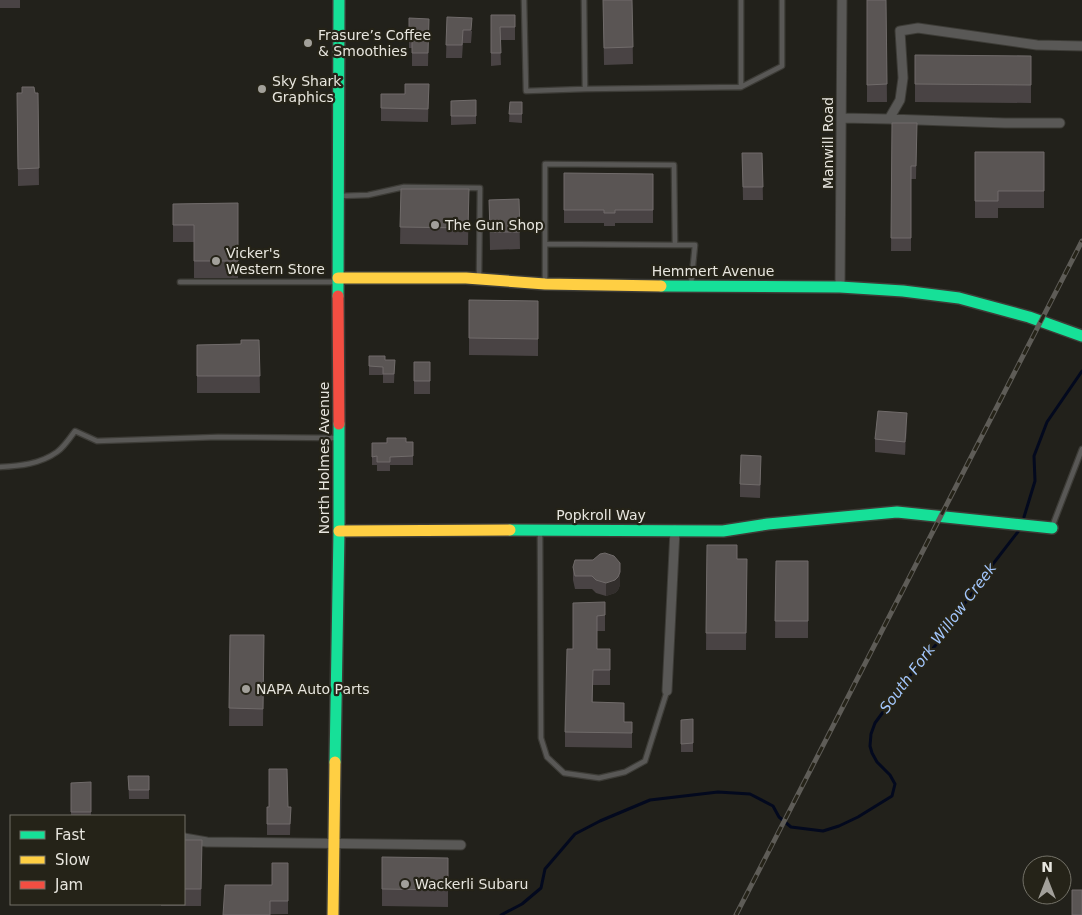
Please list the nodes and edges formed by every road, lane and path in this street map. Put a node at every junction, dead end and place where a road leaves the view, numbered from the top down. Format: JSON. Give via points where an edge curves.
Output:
{"nodes":[{"id":1,"x":340,"y":0,"type":"edge"},
{"id":2,"x":524,"y":0,"type":"edge"},
{"id":3,"x":584,"y":0,"type":"edge"},
{"id":4,"x":741,"y":0,"type":"edge"},
{"id":5,"x":782,"y":0,"type":"edge"},
{"id":6,"x":842,"y":0,"type":"edge"},
{"id":7,"x":1082,"y":46,"type":"edge"},
{"id":8,"x":741,"y":87,"type":"junction"},
{"id":9,"x":585,"y":89,"type":"junction"},
{"id":10,"x":842,"y":118,"type":"junction"},
{"id":11,"x":889,"y":119,"type":"junction"},
{"id":12,"x":1060,"y":123,"type":"dead end"},
{"id":13,"x":338,"y":196,"type":"junction"},
{"id":14,"x":546,"y":244,"type":"junction"},
{"id":15,"x":674,"y":245,"type":"junction"},
{"id":16,"x":478,"y":279,"type":"junction"},
{"id":17,"x":338,"y":280,"type":"junction"},
{"id":18,"x":180,"y":282,"type":"dead end"},
{"id":19,"x":545,"y":284,"type":"junction"},
{"id":20,"x":691,"y":285,"type":"junction"},
{"id":21,"x":840,"y":286,"type":"junction"},
{"id":22,"x":1082,"y":336,"type":"edge"},
{"id":23,"x":339,"y":438,"type":"junction"},
{"id":24,"x":1082,"y":449,"type":"edge"},
{"id":25,"x":0,"y":467,"type":"edge"},
{"id":26,"x":1052,"y":528,"type":"joint"},
{"id":27,"x":540,"y":530,"type":"junction"},
{"id":28,"x":675,"y":530,"type":"junction"},
{"id":29,"x":339,"y":532,"type":"junction"},
{"id":30,"x":667,"y":691,"type":"joint"},
{"id":31,"x":185,"y":838,"type":"edge"},
{"id":32,"x":334,"y":844,"type":"junction"},
{"id":33,"x":461,"y":845,"type":"dead end"},
{"id":34,"x":333,"y":915,"type":"edge"}],
"edges":[{"from":1,"to":13,"type":"street","name":"North Holmes Avenue"},
{"from":2,"to":9,"type":"lane","via":[[526,91]]},
{"from":3,"to":9,"type":"lane"},
{"from":4,"to":8,"type":"lane"},
{"from":5,"to":8,"type":"lane","via":[[782,66]]},
{"from":6,"to":10,"type":"street","name":"Manwill Road"},
{"from":7,"to":11,"type":"street","via":[[1037,45],[918,28],[900,31],[903,78],[900,100]]},
{"from":8,"to":9,"type":"lane"},
{"from":10,"to":11,"type":"street"},
{"from":10,"to":21,"type":"street","name":"Manwill Road"},
{"from":11,"to":12,"type":"street"},
{"from":13,"to":16,"type":"lane","via":[[368,195],[404,187],[480,188]]},
{"from":13,"to":17,"type":"street","name":"North Holmes Avenue"},
{"from":14,"to":15,"type":"lane"},
{"from":14,"to":15,"type":"lane","via":[[545,164],[674,165]]},
{"from":14,"to":19,"type":"lane"},
{"from":15,"to":20,"type":"lane","via":[[695,245]]},
{"from":16,"to":17,"type":"street","name":"Hemmert Avenue"},
{"from":16,"to":19,"type":"street","name":"Hemmert Avenue"},
{"from":17,"to":18,"type":"lane"},
{"from":17,"to":23,"type":"street","name":"North Holmes Avenue"},
{"from":19,"to":20,"type":"street","name":"Hemmert Avenue"},
{"from":20,"to":21,"type":"street","name":"Hemmert Avenue"},
{"from":21,"to":22,"type":"street","name":"Hemmert Avenue","via":[[959,298],[1029,317]]},
{"from":23,"to":25,"type":"lane","via":[[97,441],[75,432],[58,452],[40,461]]},
{"from":23,"to":29,"type":"street","name":"North Holmes Avenue"},
{"from":24,"to":26,"type":"lane"},
{"from":26,"to":28,"type":"street","name":"Popkroll Way","via":[[897,512],[768,524],[723,532]]},
{"from":27,"to":28,"type":"street","name":"Popkroll Way"},
{"from":27,"to":29,"type":"street","name":"Popkroll Way"},
{"from":27,"to":30,"type":"lane","via":[[541,738],[547,757],[564,773],[599,778],[625,772],[645,761]]},
{"from":28,"to":30,"type":"street"},
{"from":29,"to":32,"type":"street","name":"North Holmes Avenue"},
{"from":31,"to":32,"type":"street","via":[[207,842]]},
{"from":32,"to":33,"type":"street"},
{"from":32,"to":34,"type":"street","name":"North Holmes Avenue"}]}
